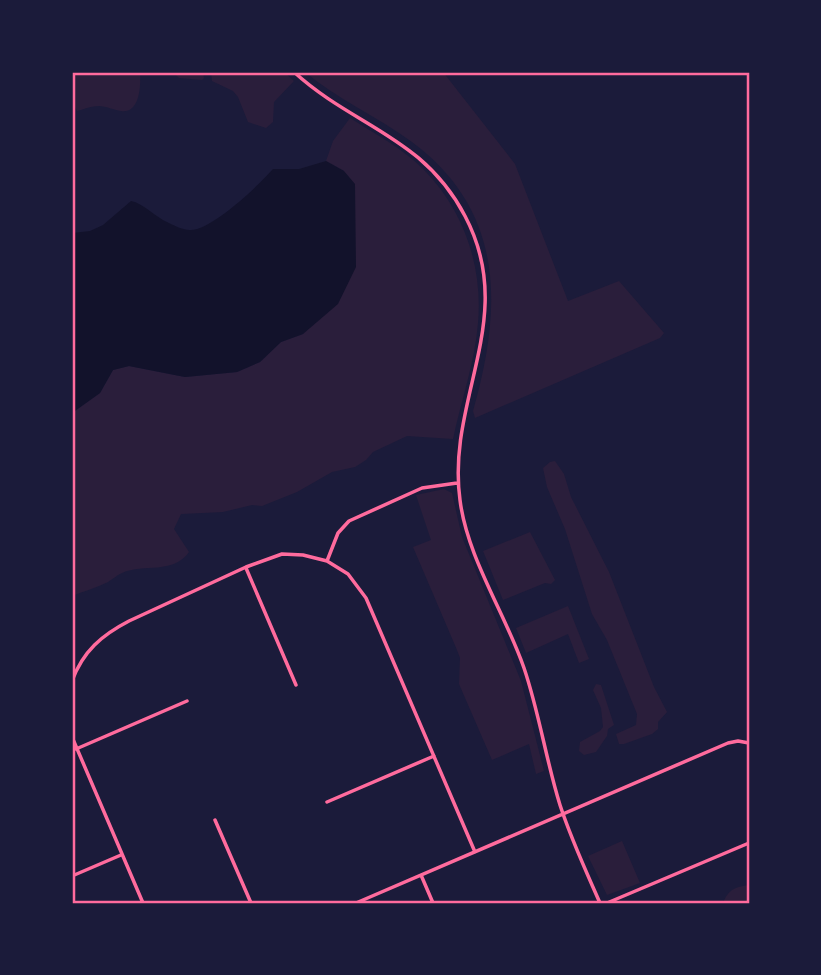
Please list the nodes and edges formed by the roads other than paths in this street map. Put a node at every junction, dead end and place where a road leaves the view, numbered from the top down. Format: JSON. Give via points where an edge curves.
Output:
{"nodes":[{"id":1,"x":294,"y":72,"type":"edge"},
{"id":2,"x":458,"y":483,"type":"junction"},
{"id":3,"x":327,"y":561,"type":"junction"},
{"id":4,"x":246,"y":567,"type":"junction"},
{"id":5,"x":73,"y":674,"type":"edge"},
{"id":6,"x":72,"y":681,"type":"edge"},
{"id":7,"x":296,"y":685,"type":"dead end"},
{"id":8,"x":187,"y":701,"type":"dead end"},
{"id":9,"x":72,"y":737,"type":"edge"},
{"id":10,"x":749,"y":743,"type":"edge"},
{"id":11,"x":76,"y":749,"type":"junction"},
{"id":12,"x":434,"y":756,"type":"junction"},
{"id":13,"x":327,"y":802,"type":"dead end"},
{"id":14,"x":563,"y":814,"type":"junction"},
{"id":15,"x":215,"y":820,"type":"dead end"},
{"id":16,"x":749,"y":843,"type":"edge"},
{"id":17,"x":475,"y":852,"type":"junction"},
{"id":18,"x":121,"y":855,"type":"junction"},
{"id":19,"x":421,"y":875,"type":"junction"},
{"id":20,"x":72,"y":876,"type":"edge"},
{"id":21,"x":143,"y":903,"type":"edge"},
{"id":22,"x":251,"y":903,"type":"edge"},
{"id":23,"x":356,"y":903,"type":"edge"},
{"id":24,"x":433,"y":903,"type":"edge"},
{"id":25,"x":600,"y":903,"type":"edge"},
{"id":26,"x":607,"y":903,"type":"edge"}],
"edges":[{"from":1,"to":2,"type":"street","via":[[424,161],[453,194],[475,237],[485,279],[485,327],[462,430]]},
{"from":2,"to":3,"type":"street","via":[[422,488],[349,521],[338,533]]},
{"from":2,"to":14,"type":"street","via":[[469,536],[525,671]]},
{"from":3,"to":4,"type":"street","via":[[282,554]]},
{"from":3,"to":12,"type":"street","via":[[348,574],[366,598]]},
{"from":4,"to":5,"type":"street","via":[[111,630],[88,650]]},
{"from":4,"to":7,"type":"street"},
{"from":5,"to":6,"type":"street"},
{"from":8,"to":11,"type":"street"},
{"from":9,"to":11,"type":"street"},
{"from":10,"to":14,"type":"street","via":[[728,743]]},
{"from":11,"to":18,"type":"street"},
{"from":12,"to":13,"type":"street"},
{"from":12,"to":17,"type":"street"},
{"from":14,"to":17,"type":"street"},
{"from":14,"to":25,"type":"street"},
{"from":15,"to":22,"type":"street"},
{"from":16,"to":26,"type":"street"},
{"from":17,"to":19,"type":"street"},
{"from":18,"to":20,"type":"street"},
{"from":18,"to":21,"type":"street"},
{"from":19,"to":23,"type":"street"},
{"from":19,"to":24,"type":"street"}]}
